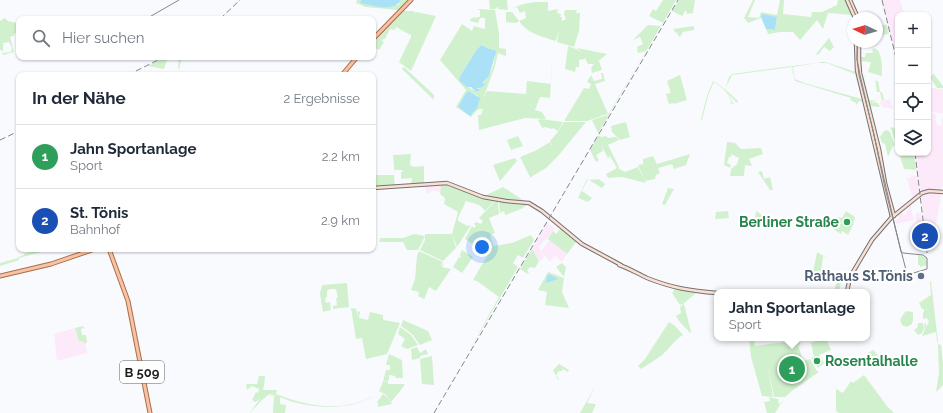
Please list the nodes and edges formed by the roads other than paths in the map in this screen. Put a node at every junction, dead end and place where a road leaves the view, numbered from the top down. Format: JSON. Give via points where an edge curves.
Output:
{"nodes":[{"id":1,"x":411,"y":0,"type":"edge"},
{"id":2,"x":848,"y":0,"type":"edge"},
{"id":3,"x":853,"y":12,"type":"edge"},
{"id":4,"x":376,"y":36,"type":"edge"},
{"id":5,"x":858,"y":48,"type":"edge"},
{"id":6,"x":354,"y":60,"type":"edge"},
{"id":7,"x":344,"y":72,"type":"edge"},
{"id":8,"x":866,"y":102,"type":"junction"},
{"id":9,"x":376,"y":188,"type":"edge"},
{"id":10,"x":943,"y":192,"type":"edge"},
{"id":11,"x":892,"y":211,"type":"junction"},
{"id":12,"x":897,"y":214,"type":"junction"},
{"id":13,"x":893,"y":217,"type":"junction"},
{"id":14,"x":86,"y":252,"type":"edge"},
{"id":15,"x":109,"y":252,"type":"edge"},
{"id":16,"x":0,"y":276,"type":"edge"},
{"id":17,"x":848,"y":289,"type":"edge"},
{"id":18,"x":714,"y":293,"type":"edge"},
{"id":19,"x":150,"y":413,"type":"edge"}],
"edges":[{"from":1,"to":4,"type":"main road"},
{"from":2,"to":3,"type":"main road"},
{"from":5,"to":8,"type":"main road"},
{"from":6,"to":7,"type":"main road"},
{"from":8,"to":11,"type":"main road"},
{"from":8,"to":13,"type":"main road"},
{"from":9,"to":18,"type":"main road","via":[[449,183],[483,197],[530,204],[549,216],[582,244],[640,275],[689,291]]},
{"from":10,"to":12,"type":"main road","via":[[922,193]]},
{"from":11,"to":12,"type":"main road"},
{"from":11,"to":13,"type":"main road"},
{"from":12,"to":13,"type":"main road"},
{"from":13,"to":17,"type":"main road","via":[[872,240],[850,277]]},
{"from":14,"to":16,"type":"main road","via":[[51,264]]},
{"from":15,"to":19,"type":"main road","number":"B 509","via":[[126,296]]}]}
